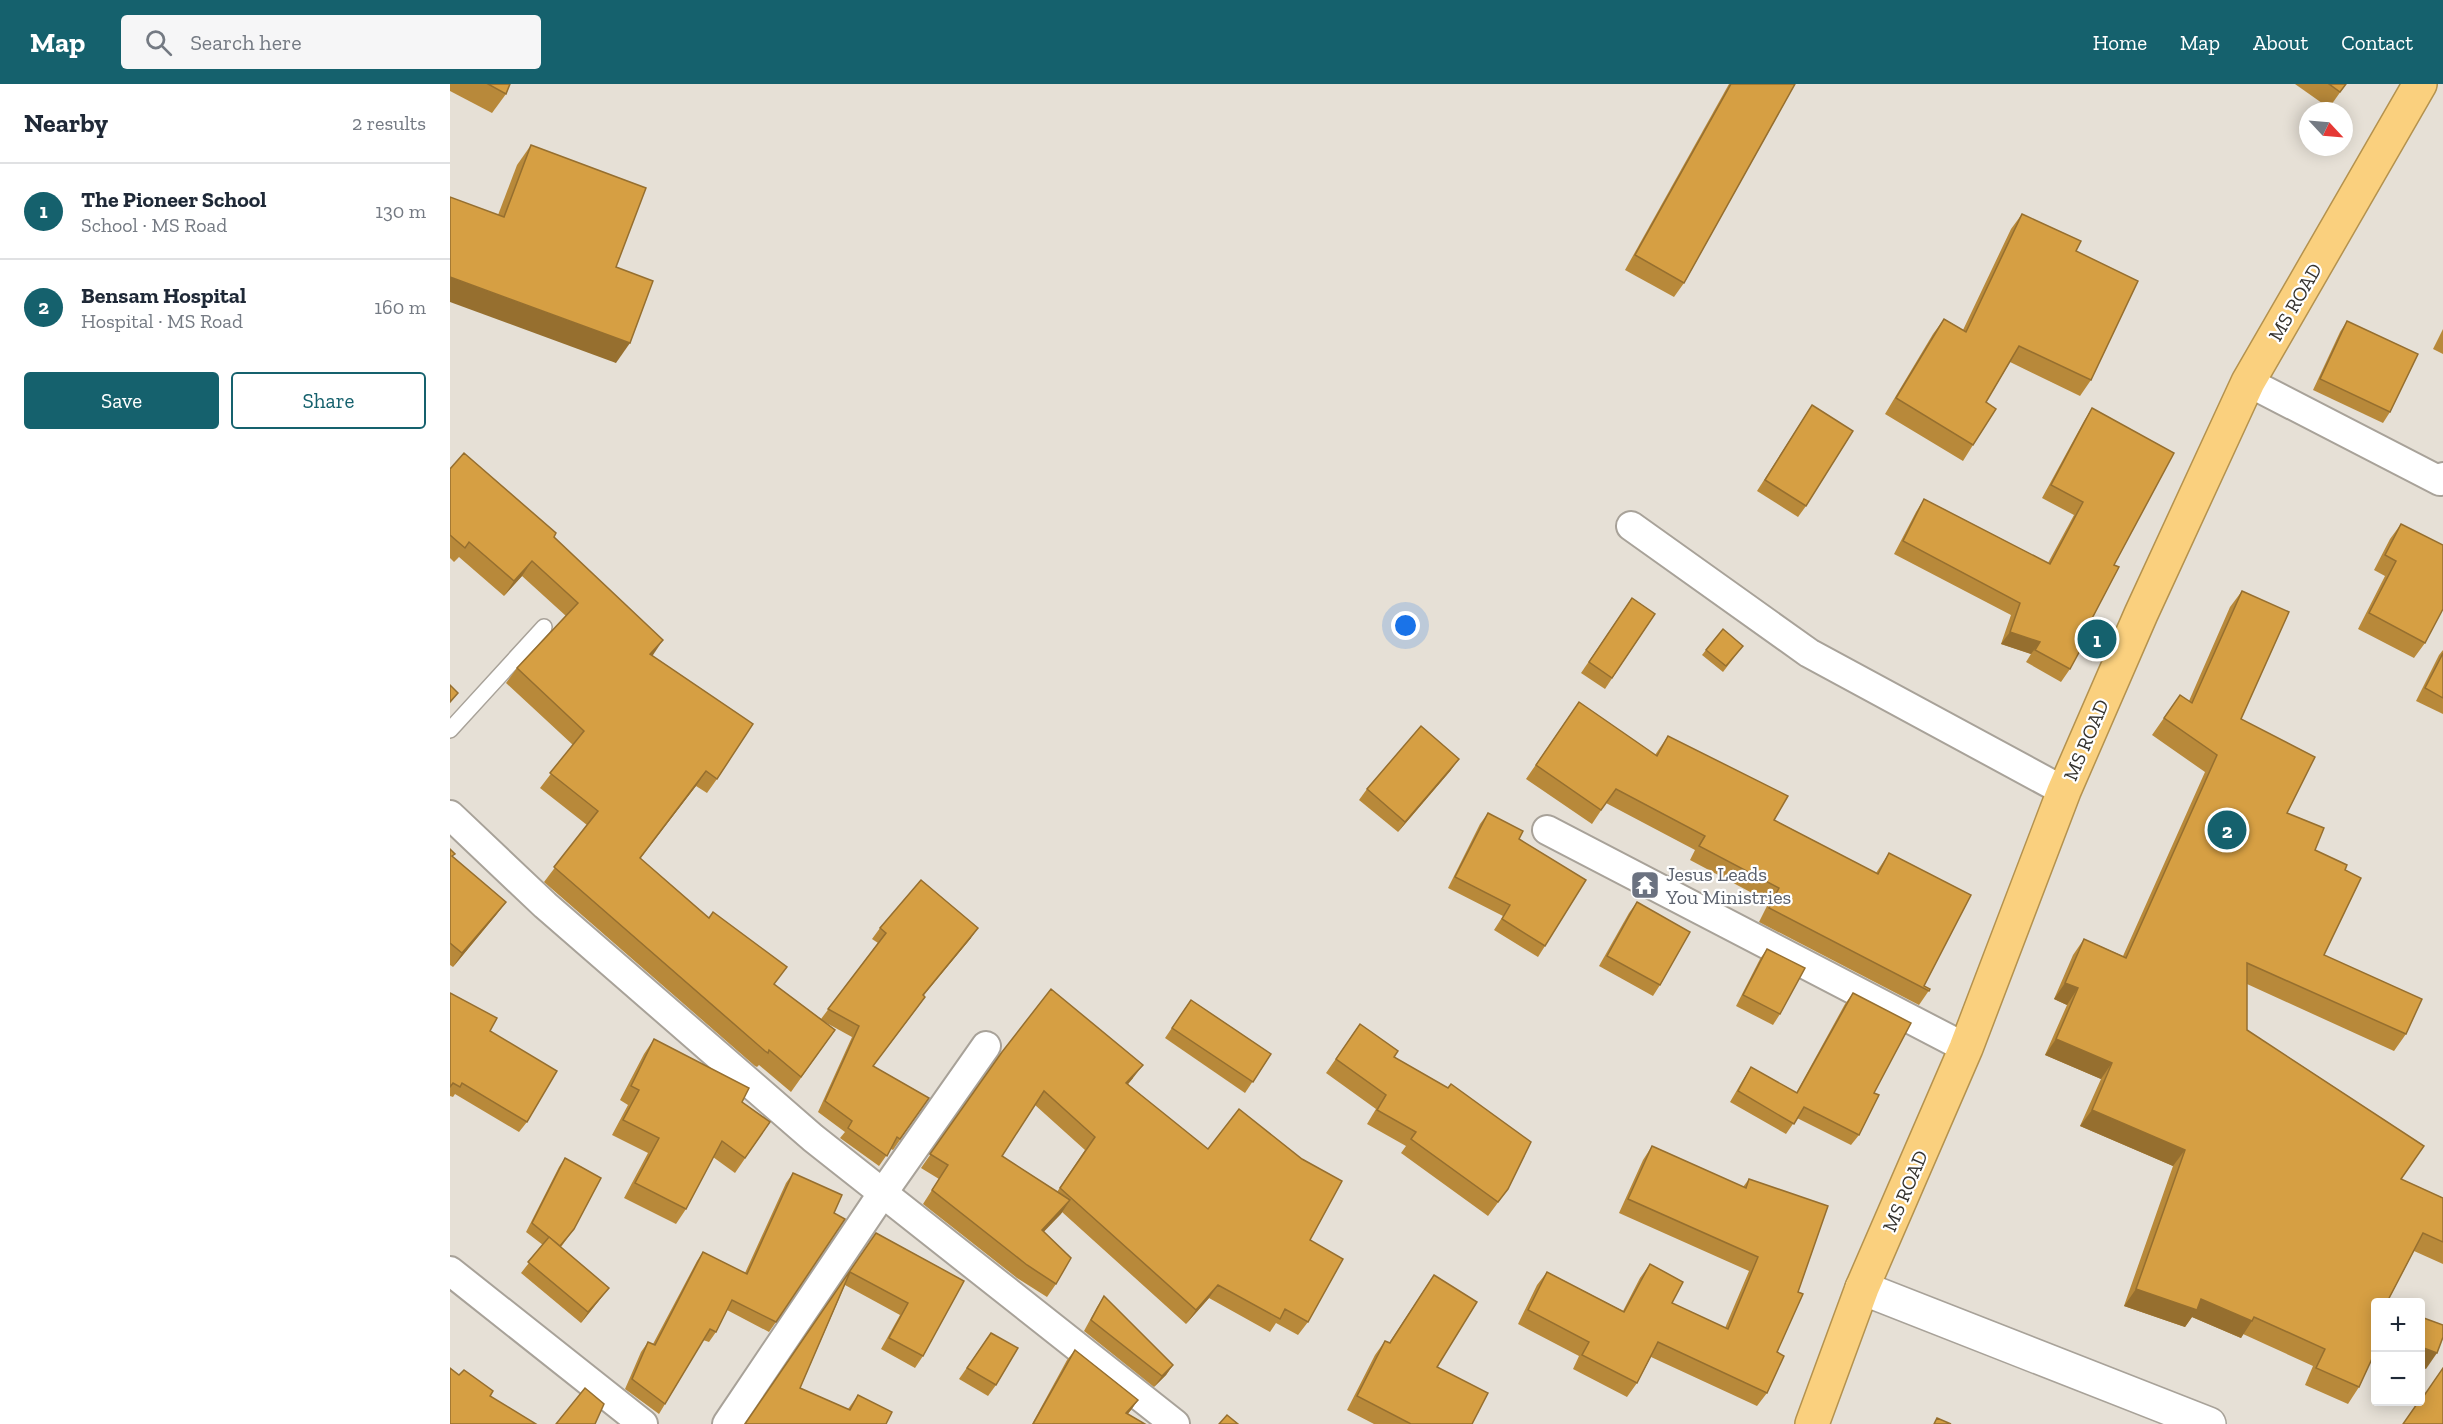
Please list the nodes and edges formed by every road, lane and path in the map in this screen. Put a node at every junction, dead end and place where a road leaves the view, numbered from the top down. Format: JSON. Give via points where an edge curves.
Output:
{"nodes":[{"id":1,"x":2420,"y":84,"type":"edge"},
{"id":2,"x":2248,"y":382,"type":"junction"},
{"id":3,"x":2443,"y":477,"type":"edge"},
{"id":4,"x":1631,"y":526,"type":"dead end"},
{"id":5,"x":544,"y":627,"type":"dead end"},
{"id":6,"x":450,"y":730,"type":"edge"},
{"id":7,"x":2064,"y":791,"type":"junction"},
{"id":8,"x":450,"y":815,"type":"edge"},
{"id":9,"x":1547,"y":830,"type":"dead end"},
{"id":10,"x":986,"y":1046,"type":"dead end"},
{"id":11,"x":1966,"y":1048,"type":"junction"},
{"id":12,"x":882,"y":1194,"type":"junction"},
{"id":13,"x":450,"y":1271,"type":"edge"},
{"id":14,"x":1862,"y":1288,"type":"junction"},
{"id":15,"x":643,"y":1424,"type":"edge"},
{"id":16,"x":727,"y":1424,"type":"edge"},
{"id":17,"x":1175,"y":1424,"type":"edge"},
{"id":18,"x":1812,"y":1424,"type":"edge"},
{"id":19,"x":2210,"y":1424,"type":"edge"}],
"edges":[{"from":1,"to":2,"type":"highway","name":"MS ROAD"},
{"from":2,"to":3,"type":"street","via":[[2440,481]]},
{"from":2,"to":7,"type":"highway","name":"MS ROAD"},
{"from":4,"to":7,"type":"street","via":[[1809,653]]},
{"from":5,"to":6,"type":"lane"},
{"from":7,"to":11,"type":"highway","name":"MS ROAD"},
{"from":8,"to":12,"type":"street","via":[[544,905]]},
{"from":9,"to":11,"type":"street"},
{"from":10,"to":12,"type":"street"},
{"from":11,"to":14,"type":"highway","name":"MS ROAD"},
{"from":12,"to":16,"type":"street"},
{"from":12,"to":17,"type":"street"},
{"from":13,"to":15,"type":"street"},
{"from":14,"to":18,"type":"highway","name":"MS ROAD"},
{"from":14,"to":19,"type":"street"}]}
